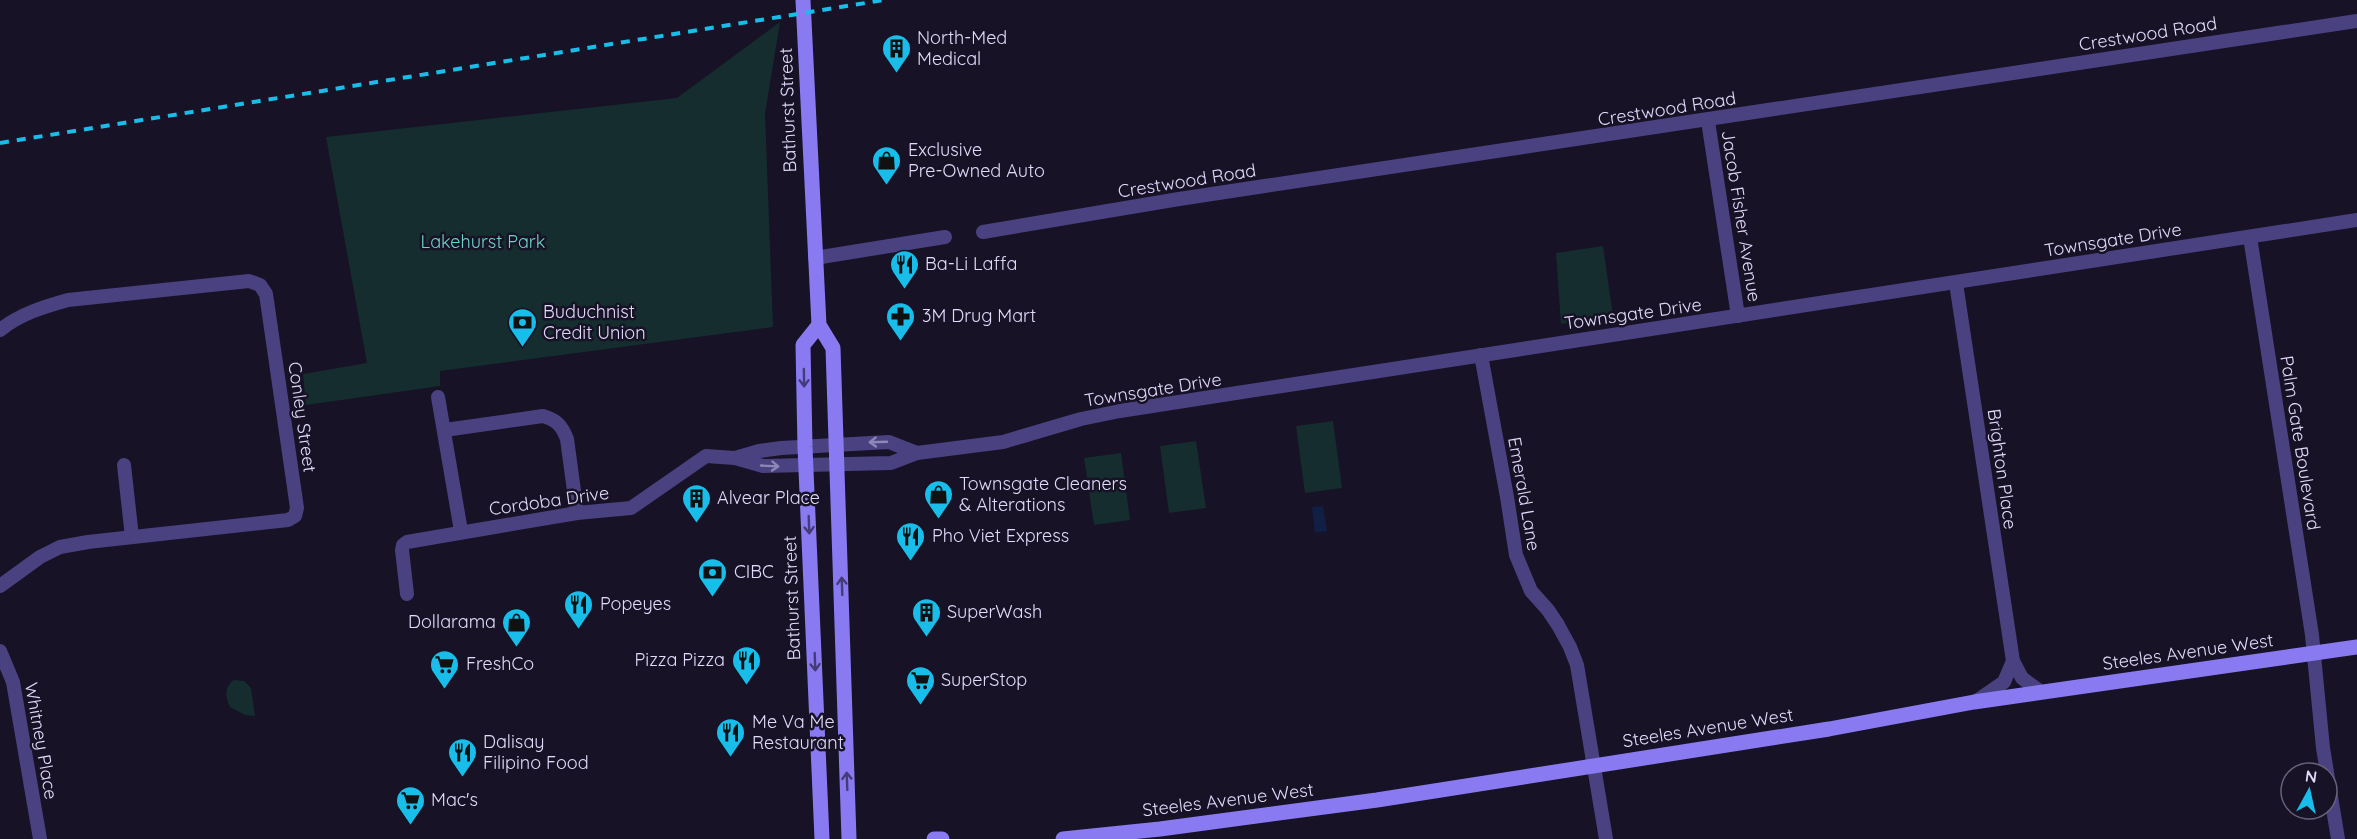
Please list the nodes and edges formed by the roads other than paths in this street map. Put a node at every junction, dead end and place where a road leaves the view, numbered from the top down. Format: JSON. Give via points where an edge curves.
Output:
{"nodes":[{"id":1,"x":803,"y":0,"type":"edge"},
{"id":2,"x":2357,"y":21,"type":"edge"},
{"id":3,"x":1707,"y":121,"type":"junction"},
{"id":4,"x":2357,"y":220,"type":"edge"},
{"id":5,"x":983,"y":232,"type":"dead end"},
{"id":6,"x":945,"y":237,"type":"dead end"},
{"id":7,"x":2250,"y":237,"type":"junction"},
{"id":8,"x":815,"y":258,"type":"junction"},
{"id":9,"x":1956,"y":283,"type":"junction"},
{"id":10,"x":1738,"y":316,"type":"junction"},
{"id":11,"x":819,"y":325,"type":"junction"},
{"id":12,"x":0,"y":330,"type":"edge"},
{"id":13,"x":1481,"y":355,"type":"junction"},
{"id":14,"x":438,"y":397,"type":"dead end"},
{"id":15,"x":445,"y":430,"type":"junction"},
{"id":16,"x":838,"y":445,"type":"junction"},
{"id":17,"x":805,"y":447,"type":"junction"},
{"id":18,"x":917,"y":453,"type":"junction"},
{"id":19,"x":735,"y":458,"type":"junction"},
{"id":20,"x":838,"y":464,"type":"junction"},
{"id":21,"x":124,"y":465,"type":"dead end"},
{"id":22,"x":806,"y":466,"type":"junction"},
{"id":23,"x":577,"y":513,"type":"junction"},
{"id":24,"x":461,"y":531,"type":"junction"},
{"id":25,"x":132,"y":537,"type":"junction"},
{"id":26,"x":0,"y":586,"type":"edge"},
{"id":27,"x":407,"y":594,"type":"dead end"},
{"id":28,"x":2357,"y":647,"type":"edge"},
{"id":29,"x":0,"y":651,"type":"edge"},
{"id":30,"x":2314,"y":655,"type":"junction"},
{"id":31,"x":2013,"y":661,"type":"junction"},
{"id":32,"x":2041,"y":692,"type":"junction"},
{"id":33,"x":1974,"y":702,"type":"junction"},
{"id":34,"x":1593,"y":766,"type":"junction"},
{"id":35,"x":40,"y":839,"type":"edge"},
{"id":36,"x":822,"y":839,"type":"edge"},
{"id":37,"x":849,"y":839,"type":"edge"},
{"id":38,"x":934,"y":839,"type":"edge"},
{"id":39,"x":942,"y":839,"type":"edge"},
{"id":40,"x":1063,"y":839,"type":"edge"},
{"id":41,"x":1606,"y":839,"type":"edge"},
{"id":42,"x":2338,"y":839,"type":"edge"}],
"edges":[{"from":1,"to":8,"type":"main road","name":"Bathurst Street"},
{"from":2,"to":3,"type":"street","name":"Crestwood Road"},
{"from":3,"to":5,"type":"street","name":"Crestwood Road"},
{"from":3,"to":10,"type":"street","name":"Jacob Fisher Avenue"},
{"from":4,"to":7,"type":"street","name":"Townsgate Drive"},
{"from":6,"to":8,"type":"street"},
{"from":7,"to":9,"type":"street","name":"Townsgate Drive"},
{"from":7,"to":30,"type":"street","name":"Palm Gate Boulevard"},
{"from":8,"to":11,"type":"main road","name":"Bathurst Street"},
{"from":9,"to":10,"type":"street","name":"Townsgate Drive"},
{"from":9,"to":31,"type":"street","name":"Brighton Place"},
{"from":10,"to":13,"type":"street","name":"Townsgate Drive"},
{"from":11,"to":16,"type":"main road","name":"Bathurst Street","via":[[833,348]]},
{"from":11,"to":17,"type":"main road","name":"Bathurst Street","one_way":true,"via":[[803,345]]},
{"from":12,"to":25,"type":"street","name":"Conley Street","via":[[39,308],[68,300],[249,281],[260,285],[266,294],[297,512],[288,520]]},
{"from":13,"to":18,"type":"street","name":"Townsgate Drive","via":[[1120,411],[1003,442]]},
{"from":13,"to":34,"type":"street","name":"Emerald Lane","via":[[1516,555],[1531,591],[1558,625],[1577,665]]},
{"from":14,"to":15,"type":"street"},
{"from":15,"to":23,"type":"street","via":[[543,416],[555,420],[567,439]]},
{"from":15,"to":24,"type":"street"},
{"from":16,"to":17,"type":"street","name":"Townsgate Drive"},
{"from":18,"to":16,"type":"street","name":"Townsgate Drive","one_way":true,"via":[[890,442]]},
{"from":16,"to":20,"type":"main road","name":"Bathurst Street"},
{"from":17,"to":19,"type":"street","name":"Cordoba Drive","via":[[759,451]]},
{"from":17,"to":22,"type":"main road","name":"Bathurst Street"},
{"from":18,"to":20,"type":"street","name":"Townsgate Drive","via":[[891,463]]},
{"from":19,"to":22,"type":"street","name":"Cordoba Drive","one_way":true,"via":[[763,466]]},
{"from":19,"to":23,"type":"street","name":"Cordoba Drive","via":[[706,456],[631,508]]},
{"from":20,"to":22,"type":"street","name":"Townsgate Drive"},
{"from":37,"to":20,"type":"main road","name":"Bathurst Street","one_way":true},
{"from":21,"to":25,"type":"street"},
{"from":22,"to":36,"type":"main road","name":"Bathurst Street","one_way":true},
{"from":23,"to":24,"type":"street","name":"Cordoba Drive"},
{"from":24,"to":27,"type":"street","name":"Cordoba Drive","via":[[403,545]]},
{"from":25,"to":26,"type":"street","name":"Conley Street","via":[[60,547]]},
{"from":28,"to":30,"type":"main road","name":"Steeles Avenue West"},
{"from":29,"to":35,"type":"street","name":"Whitney Place","via":[[13,682]]},
{"from":30,"to":32,"type":"main road","name":"Steeles Avenue West"},
{"from":30,"to":42,"type":"street","name":"Palm Gate Boulevard","via":[[2323,748]]},
{"from":31,"to":32,"type":"street","name":"Brighton Place","via":[[2022,678]]},
{"from":31,"to":33,"type":"street","via":[[2004,682]]},
{"from":32,"to":33,"type":"main road","name":"Steeles Avenue West"},
{"from":33,"to":34,"type":"main road","name":"Steeles Avenue West"},
{"from":34,"to":40,"type":"main road","name":"Steeles Avenue West","via":[[1377,800]]},
{"from":34,"to":41,"type":"street","name":"Emerald Lane"},
{"from":38,"to":39,"type":"main road"}]}
